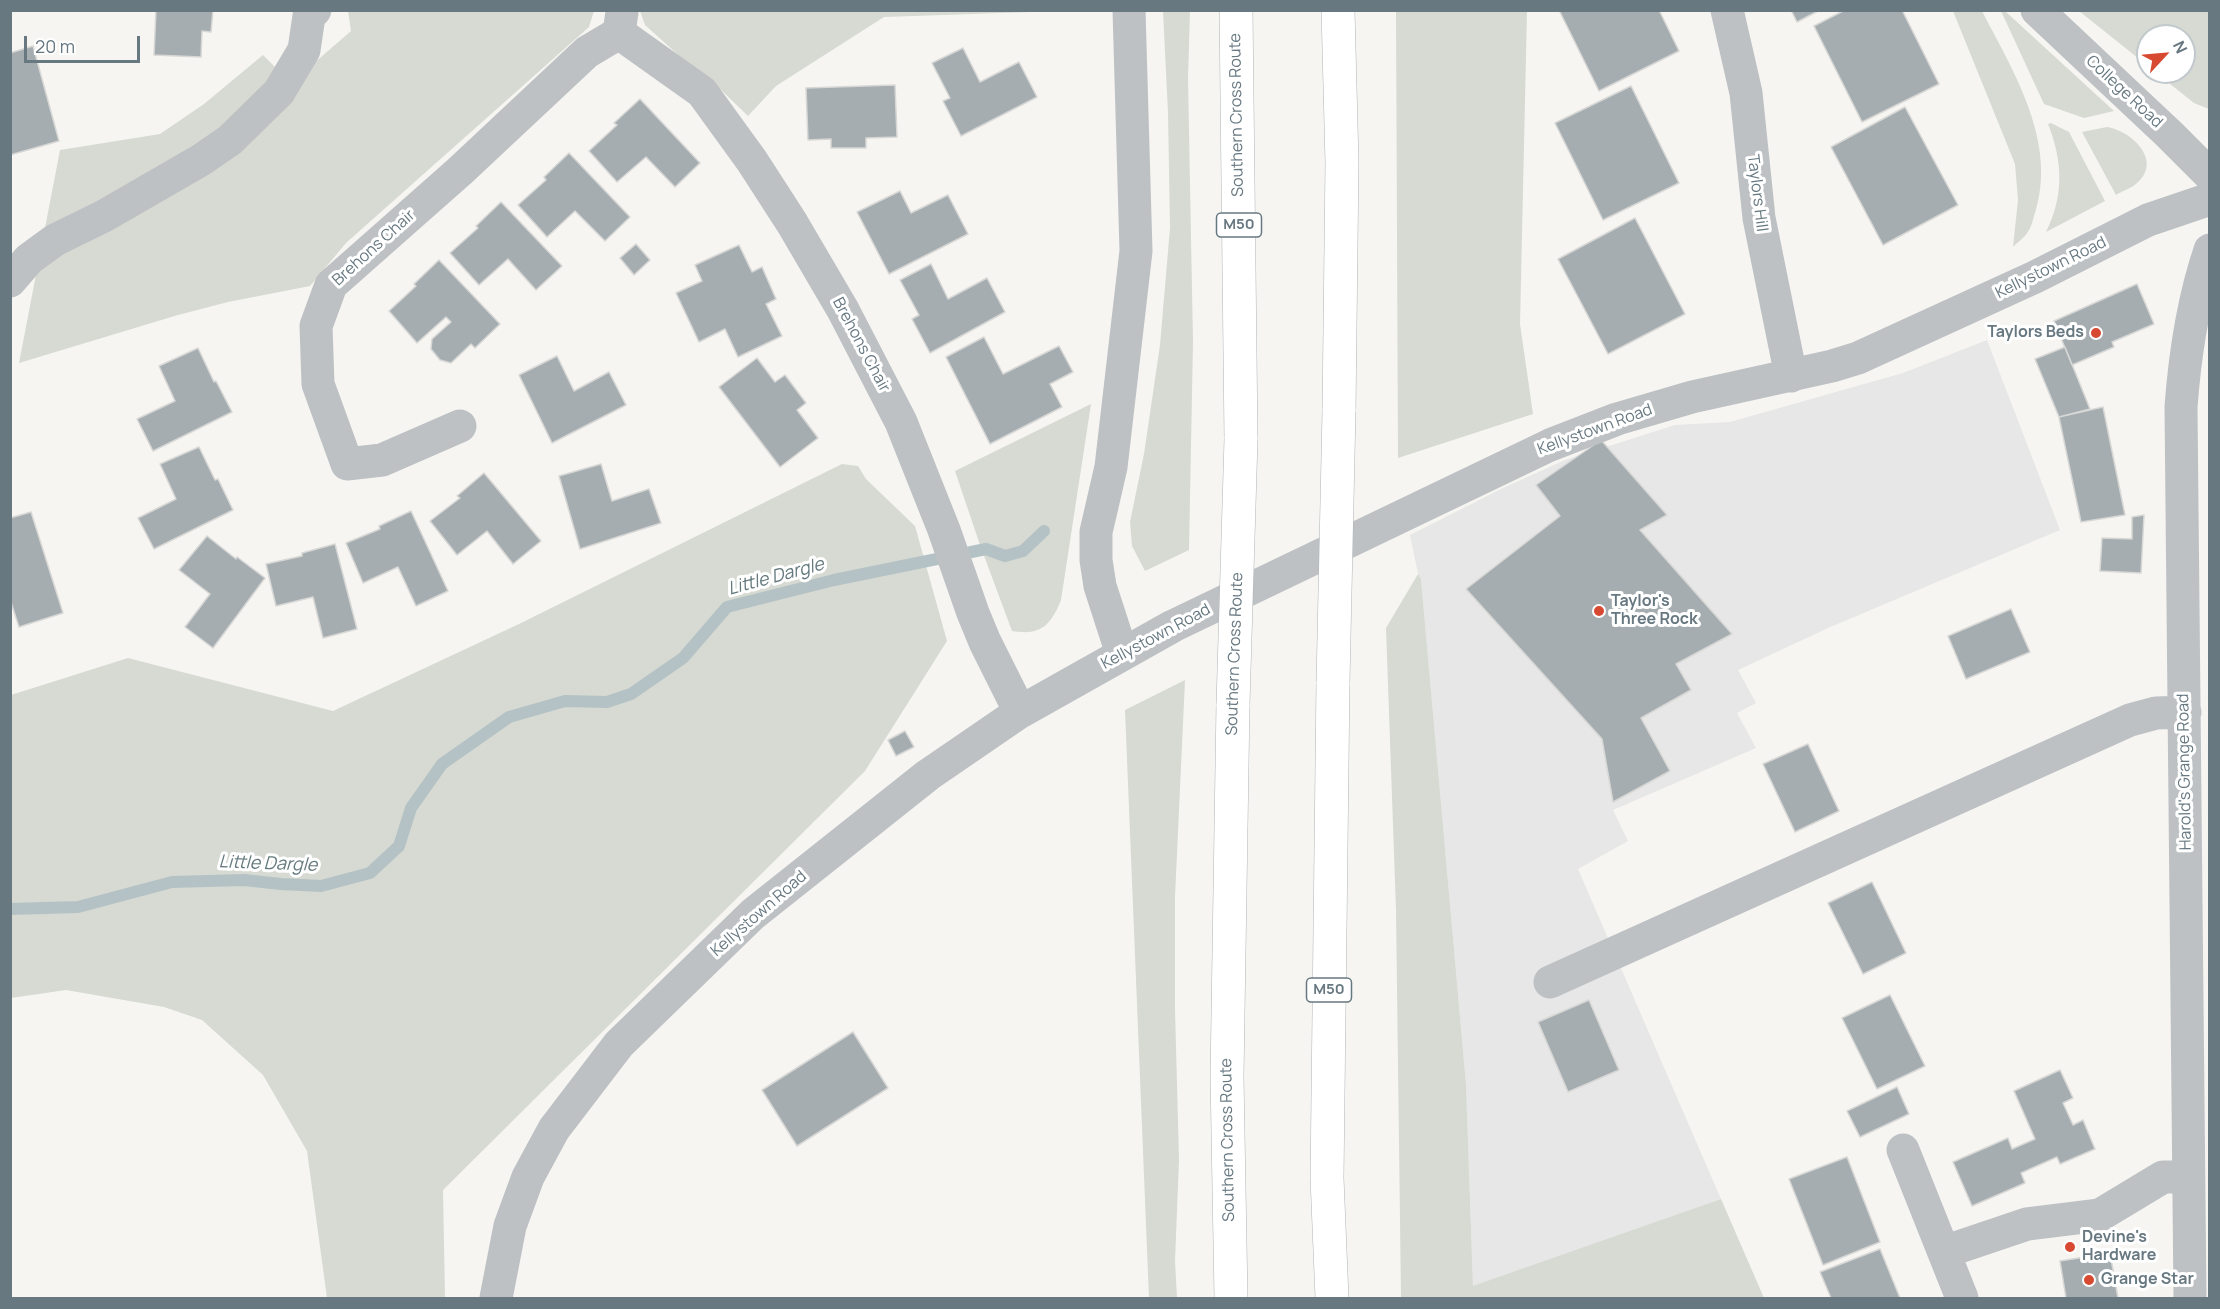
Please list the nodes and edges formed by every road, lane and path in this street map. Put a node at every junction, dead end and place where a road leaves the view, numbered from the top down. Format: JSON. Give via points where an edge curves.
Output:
{"nodes":[{"id":1,"x":315,"y":10,"type":"edge"},
{"id":2,"x":1129,"y":10,"type":"edge"},
{"id":3,"x":1236,"y":10,"type":"edge"},
{"id":4,"x":1338,"y":10,"type":"edge"},
{"id":5,"x":1727,"y":10,"type":"edge"},
{"id":6,"x":2037,"y":10,"type":"edge"},
{"id":7,"x":621,"y":22,"type":"edge"},
{"id":8,"x":2210,"y":175,"type":"edge"},
{"id":9,"x":2210,"y":199,"type":"edge"},
{"id":10,"x":2210,"y":249,"type":"edge"},
{"id":11,"x":10,"y":281,"type":"edge"},
{"id":12,"x":1791,"y":376,"type":"junction"},
{"id":13,"x":460,"y":426,"type":"dead end"},
{"id":14,"x":1122,"y":654,"type":"junction"},
{"id":15,"x":1020,"y":712,"type":"junction"},
{"id":16,"x":2185,"y":712,"type":"junction"},
{"id":17,"x":1550,"y":982,"type":"dead end"},
{"id":18,"x":1903,"y":1150,"type":"dead end"},
{"id":19,"x":2188,"y":1177,"type":"junction"},
{"id":20,"x":1944,"y":1252,"type":"junction"},
{"id":21,"x":496,"y":1299,"type":"edge"},
{"id":22,"x":1231,"y":1299,"type":"edge"},
{"id":23,"x":1332,"y":1299,"type":"edge"},
{"id":24,"x":1962,"y":1299,"type":"edge"},
{"id":25,"x":2190,"y":1299,"type":"edge"}],
"edges":[{"from":1,"to":11,"type":"street","via":[[309,16],[304,50],[279,92],[230,140],[113,211],[55,240],[29,259]]},
{"from":2,"to":14,"type":"street","via":[[1136,251],[1111,467],[1096,532],[1100,586]]},
{"from":3,"to":22,"type":"highway","name":"Southern Cross Route","number":"M50","bridge":true,"via":[[1241,439],[1227,1077]]},
{"from":4,"to":23,"type":"highway","number":"M50","bridge":true,"via":[[1342,163],[1327,1178]]},
{"from":5,"to":12,"type":"street","name":"Taylors Hill","via":[[1746,93],[1759,218]]},
{"from":6,"to":8,"type":"street","name":"College Road"},
{"from":7,"to":13,"type":"street","name":"Brehons Chair","via":[[331,285],[316,326],[318,384],[347,464],[382,460]]},
{"from":7,"to":15,"type":"street","name":"Brehons Chair","via":[[702,92],[752,161],[843,310],[901,422],[985,642]]},
{"from":9,"to":12,"type":"street","name":"Kellystown Road","via":[[2148,220],[1867,354]]},
{"from":10,"to":16,"type":"street","name":"Harold's Grange Road","via":[[2191,324],[2181,407]]},
{"from":12,"to":14,"type":"street","name":"Kellystown Road","via":[[1692,397],[1617,419],[1550,445]]},
{"from":14,"to":15,"type":"street","name":"Kellystown Road"},
{"from":15,"to":21,"type":"street","name":"Kellystown Road","via":[[928,775],[753,914],[619,1044],[554,1129],[528,1177],[510,1226]]},
{"from":16,"to":17,"type":"street","via":[[2156,713],[2130,720]]},
{"from":16,"to":19,"type":"street","name":"Harold's Grange Road"},
{"from":18,"to":20,"type":"street"},
{"from":19,"to":20,"type":"street","via":[[2163,1177],[2100,1215],[2027,1224]]},
{"from":19,"to":25,"type":"street","name":"Harold's Grange Road"},
{"from":20,"to":24,"type":"street"}]}
